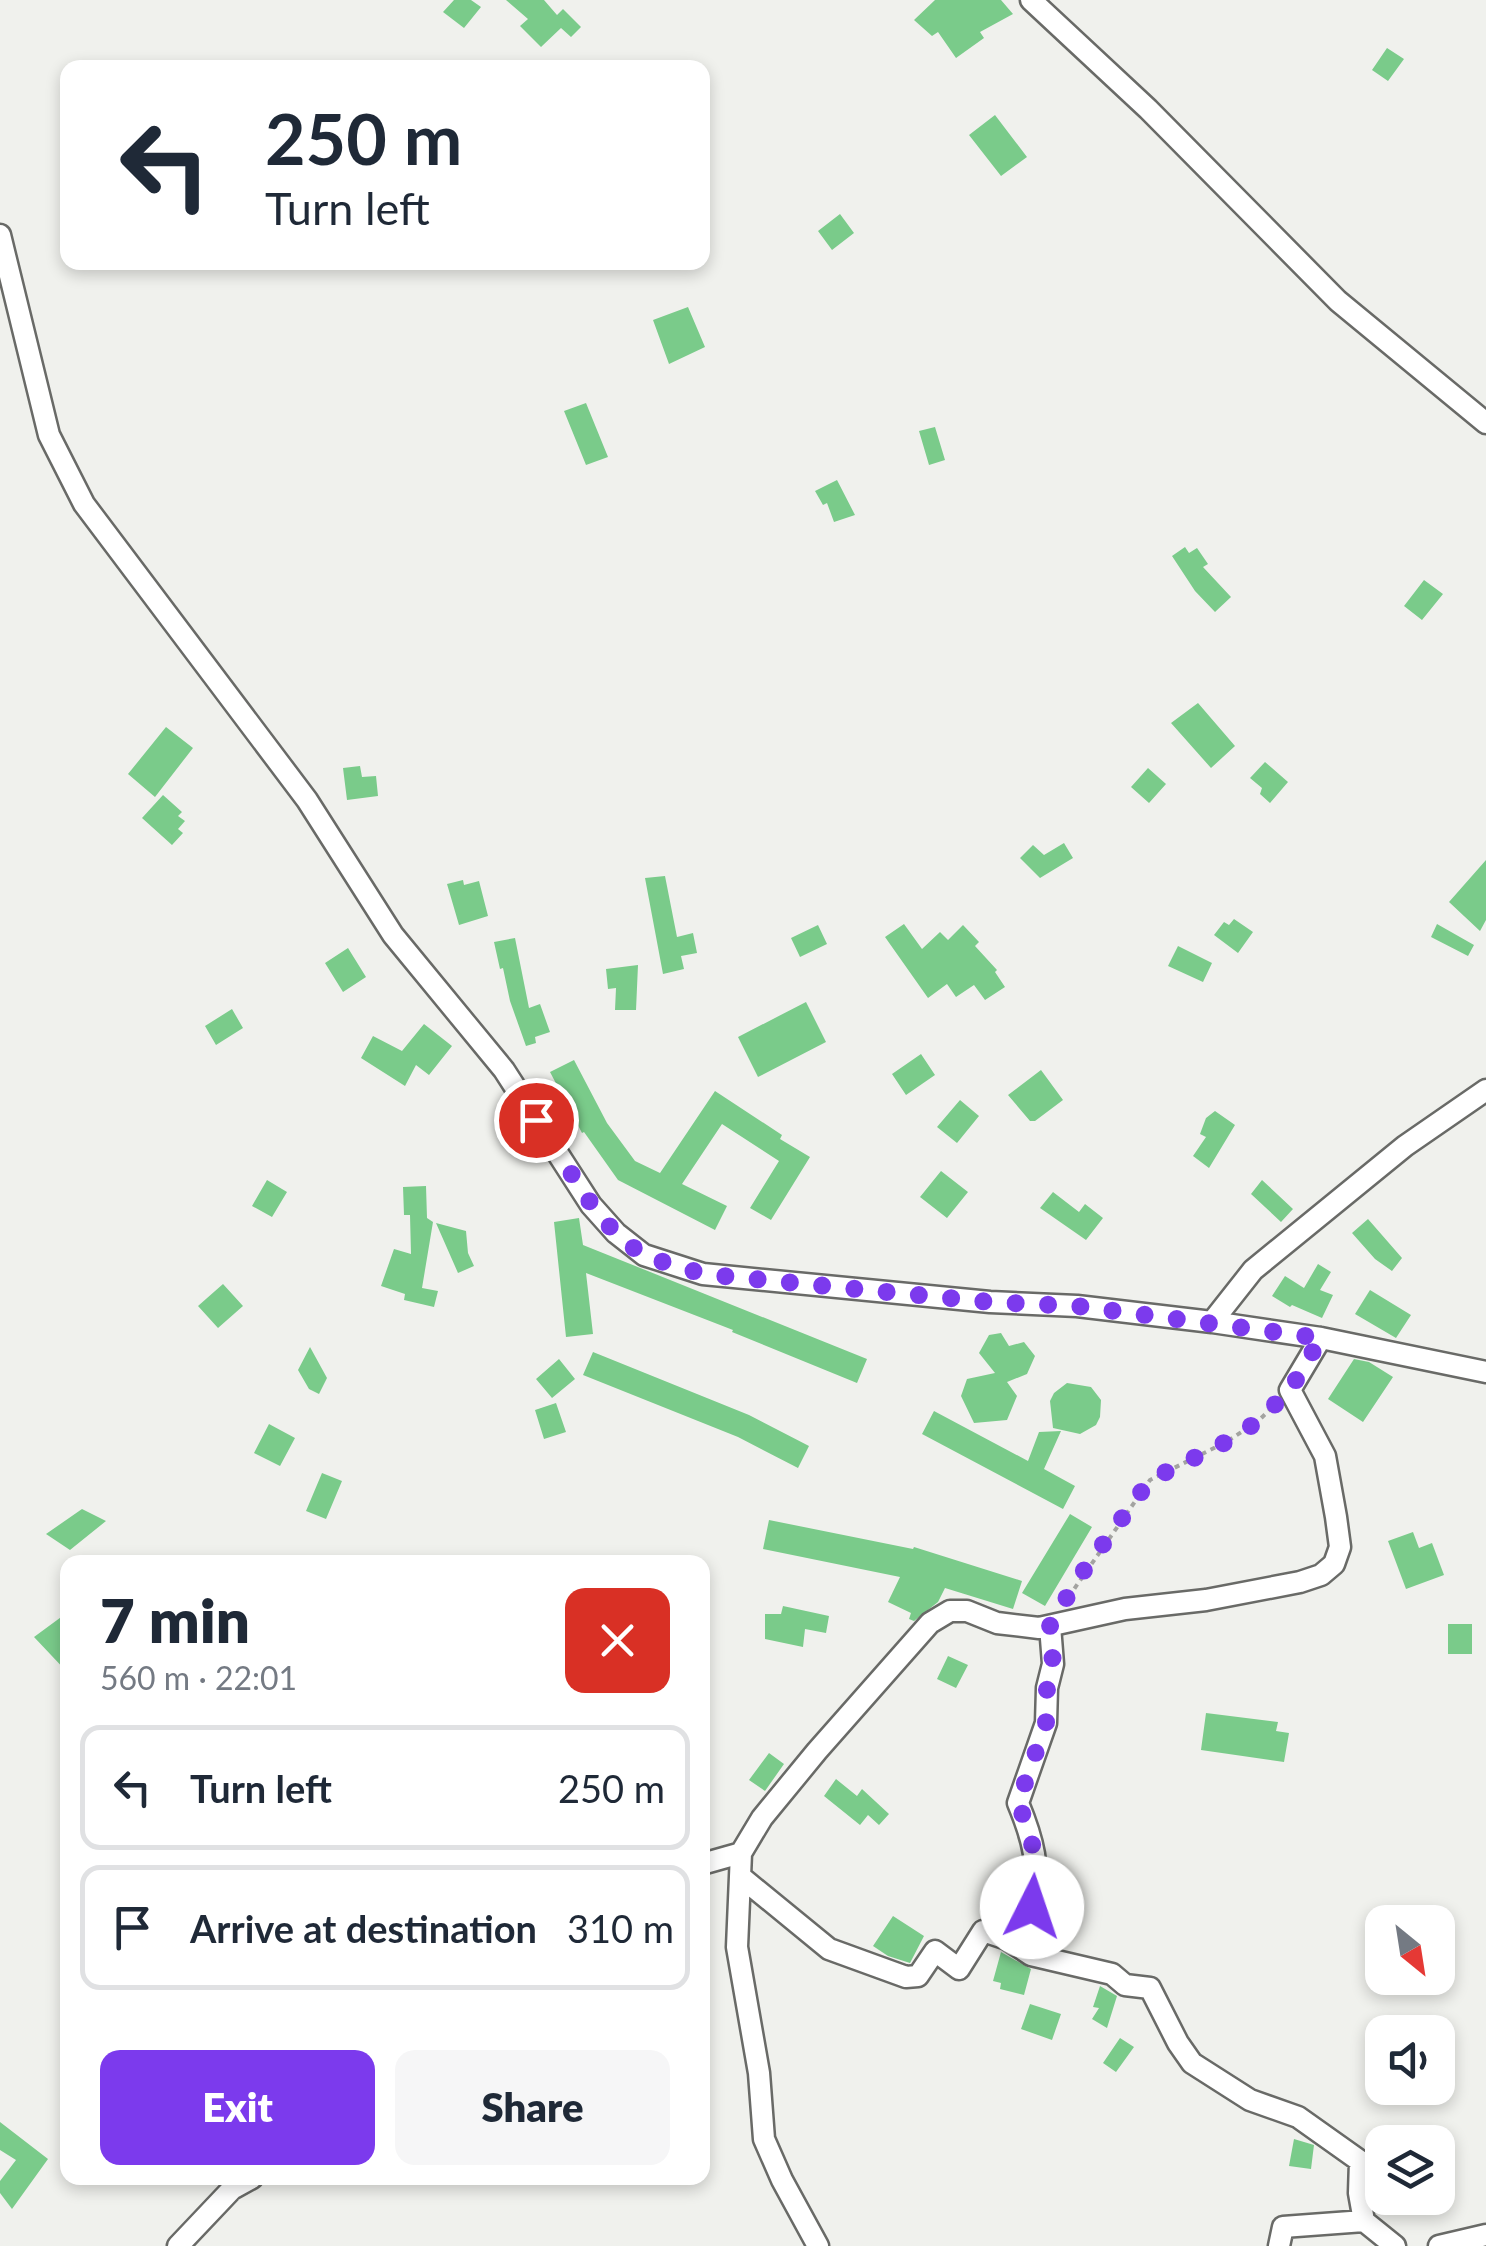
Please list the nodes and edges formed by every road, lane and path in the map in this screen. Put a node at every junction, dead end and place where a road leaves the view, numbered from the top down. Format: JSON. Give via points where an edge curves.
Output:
{"nodes":[{"id":1,"x":1031,"y":0,"type":"edge"},
{"id":2,"x":0,"y":234,"type":"edge"},
{"id":3,"x":1486,"y":423,"type":"edge"},
{"id":4,"x":1486,"y":1090,"type":"edge"},
{"id":5,"x":1212,"y":1322,"type":"junction"},
{"id":6,"x":1321,"y":1338,"type":"junction"},
{"id":7,"x":1486,"y":1372,"type":"edge"},
{"id":8,"x":1290,"y":1390,"type":"junction"},
{"id":9,"x":1050,"y":1626,"type":"junction"},
{"id":10,"x":740,"y":1852,"type":"junction"},
{"id":11,"x":710,"y":1861,"type":"edge"},
{"id":12,"x":741,"y":1877,"type":"junction"},
{"id":13,"x":1007,"y":1938,"type":"junction"},
{"id":14,"x":239,"y":2185,"type":"edge"},
{"id":15,"x":1364,"y":2220,"type":"junction"},
{"id":16,"x":1486,"y":2235,"type":"edge"},
{"id":17,"x":178,"y":2246,"type":"edge"},
{"id":18,"x":818,"y":2246,"type":"edge"},
{"id":19,"x":1279,"y":2246,"type":"edge"},
{"id":20,"x":1395,"y":2246,"type":"edge"},
{"id":21,"x":1439,"y":2246,"type":"edge"}],
"edges":[{"from":1,"to":3,"type":"street","via":[[1338,300]]},
{"from":2,"to":5,"type":"street","via":[[49,435],[84,504],[306,800],[393,935],[504,1070],[616,1234],[644,1256],[703,1274]]},
{"from":4,"to":5,"type":"street","via":[[1405,1146],[1253,1270]]},
{"from":5,"to":6,"type":"street"},
{"from":6,"to":7,"type":"street"},
{"from":6,"to":8,"type":"street"},
{"from":8,"to":9,"type":"path","via":[[1226,1442],[1150,1480]]},
{"from":8,"to":9,"type":"street","via":[[1325,1456],[1340,1547],[1334,1564],[1300,1582]]},
{"from":9,"to":10,"type":"street","via":[[950,1611],[930,1623],[784,1791]]},
{"from":9,"to":13,"type":"street","via":[[1046,1723],[1018,1803],[1034,1843],[1038,1882],[1032,1907],[1018,1909]]},
{"from":10,"to":11,"type":"street"},
{"from":10,"to":12,"type":"street"},
{"from":12,"to":13,"type":"street","via":[[828,1949],[906,1977],[918,1976],[935,1951],[959,1969],[983,1930]]},
{"from":12,"to":18,"type":"street","via":[[737,1946],[764,2138]]},
{"from":13,"to":15,"type":"street","via":[[1031,1955],[1150,1988],[1192,2063],[1250,2100],[1298,2116],[1360,2162]]},
{"from":14,"to":17,"type":"street"},
{"from":15,"to":19,"type":"street","via":[[1283,2227]]},
{"from":15,"to":20,"type":"street"},
{"from":16,"to":21,"type":"street"}]}
